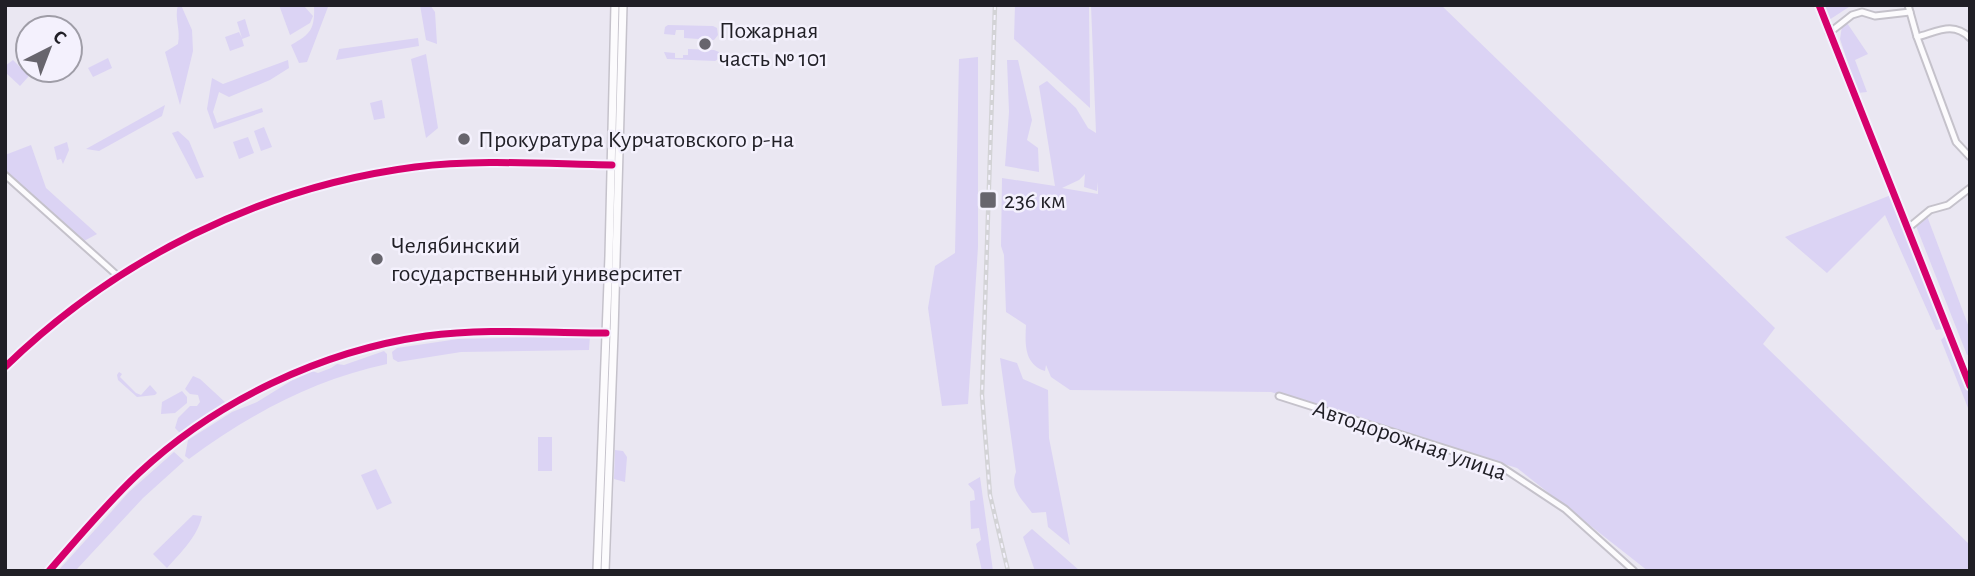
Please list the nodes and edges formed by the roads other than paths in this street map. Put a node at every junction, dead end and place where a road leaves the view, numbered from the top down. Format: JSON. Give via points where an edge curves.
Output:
{"nodes":[{"id":1,"x":615,"y":5,"type":"edge"},
{"id":2,"x":622,"y":5,"type":"edge"},
{"id":3,"x":1819,"y":5,"type":"edge"},
{"id":4,"x":1909,"y":9,"type":"edge"},
{"id":5,"x":618,"y":19,"type":"junction"},
{"id":6,"x":1829,"y":33,"type":"junction"},
{"id":7,"x":1917,"y":37,"type":"junction"},
{"id":8,"x":1970,"y":38,"type":"edge"},
{"id":9,"x":1970,"y":157,"type":"edge"},
{"id":10,"x":615,"y":165,"type":"junction"},
{"id":11,"x":5,"y":175,"type":"edge"},
{"id":12,"x":1970,"y":188,"type":"edge"},
{"id":13,"x":1907,"y":229,"type":"junction"},
{"id":14,"x":119,"y":277,"type":"junction"},
{"id":15,"x":610,"y":333,"type":"junction"},
{"id":16,"x":5,"y":367,"type":"edge"},
{"id":17,"x":1970,"y":386,"type":"edge"},
{"id":18,"x":1279,"y":396,"type":"dead end"},
{"id":19,"x":602,"y":544,"type":"junction"},
{"id":20,"x":49,"y":571,"type":"edge"},
{"id":21,"x":597,"y":571,"type":"edge"},
{"id":22,"x":605,"y":571,"type":"edge"},
{"id":23,"x":1634,"y":571,"type":"edge"}],
"edges":[{"from":1,"to":5,"type":"main road"},
{"from":2,"to":5,"type":"main road"},
{"from":3,"to":6,"type":"street"},
{"from":4,"to":6,"type":"street","via":[[1875,16],[1862,12]]},
{"from":4,"to":7,"type":"street"},
{"from":5,"to":10,"type":"main road"},
{"from":6,"to":13,"type":"street"},
{"from":7,"to":8,"type":"street","via":[[1954,28]]},
{"from":7,"to":9,"type":"street","via":[[1956,142]]},
{"from":10,"to":14,"type":"street","via":[[449,164],[321,185],[217,222]]},
{"from":10,"to":15,"type":"main road"},
{"from":11,"to":14,"type":"street"},
{"from":12,"to":13,"type":"street"},
{"from":13,"to":17,"type":"street"},
{"from":14,"to":16,"type":"street"},
{"from":15,"to":19,"type":"main road"},
{"from":15,"to":20,"type":"street","via":[[506,330],[427,336],[344,355],[288,377],[212,417],[163,452],[112,500]]},
{"from":18,"to":23,"type":"street","name":"Автодорожная улица","via":[[1500,466],[1565,509]]},
{"from":19,"to":21,"type":"main road"},
{"from":19,"to":22,"type":"main road"}]}
